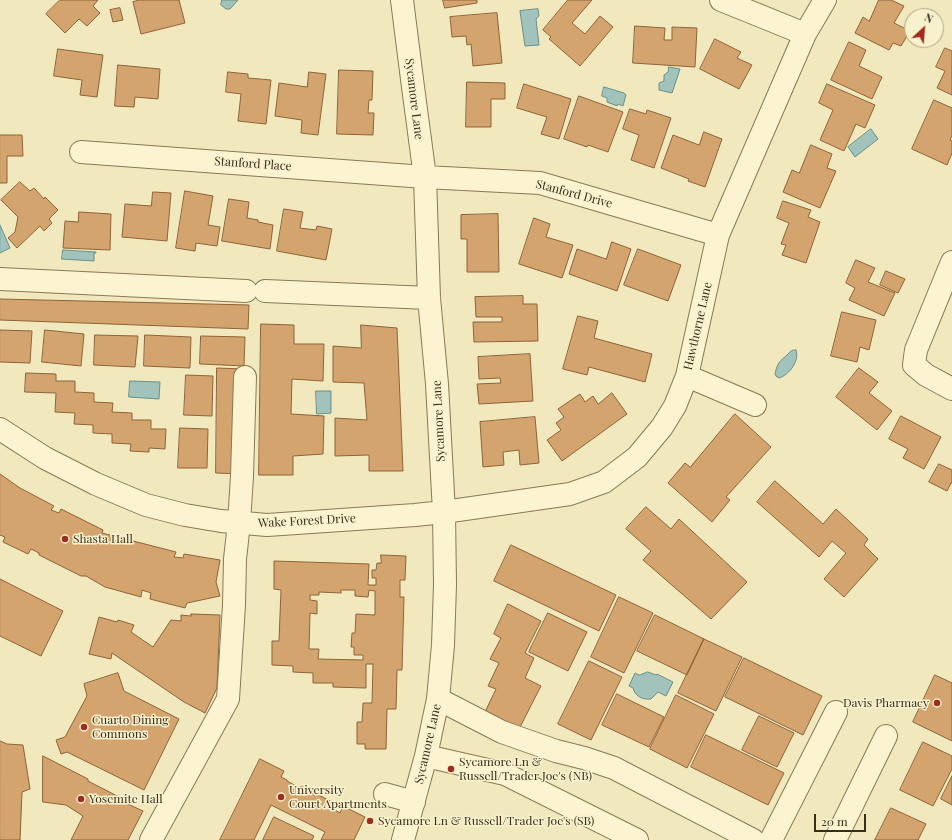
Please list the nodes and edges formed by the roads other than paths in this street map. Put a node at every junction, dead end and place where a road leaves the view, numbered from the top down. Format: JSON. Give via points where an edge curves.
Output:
{"nodes":[{"id":1,"x":402,"y":0,"type":"edge"},
{"id":2,"x":721,"y":0,"type":"edge"},
{"id":3,"x":825,"y":0,"type":"edge"},
{"id":4,"x":806,"y":34,"type":"junction"},
{"id":5,"x":81,"y":152,"type":"dead end"},
{"id":6,"x":425,"y":177,"type":"junction"},
{"id":7,"x":718,"y":235,"type":"junction"},
{"id":8,"x":952,"y":262,"type":"edge"},
{"id":9,"x":0,"y":279,"type":"edge"},
{"id":10,"x":429,"y":298,"type":"junction"},
{"id":11,"x":687,"y":376,"type":"junction"},
{"id":12,"x":245,"y":377,"type":"dead end"},
{"id":13,"x":952,"y":389,"type":"edge"},
{"id":14,"x":754,"y":405,"type":"dead end"},
{"id":15,"x":0,"y":429,"type":"edge"},
{"id":16,"x":444,"y":512,"type":"junction"},
{"id":17,"x":239,"y":523,"type":"junction"},
{"id":18,"x":438,"y":699,"type":"junction"},
{"id":19,"x":836,"y":712,"type":"dead end"},
{"id":20,"x":886,"y":736,"type":"dead end"},
{"id":21,"x":426,"y":756,"type":"junction"},
{"id":22,"x":385,"y":794,"type":"dead end"},
{"id":23,"x":414,"y":802,"type":"junction"},
{"id":24,"x":151,"y":840,"type":"edge"},
{"id":25,"x":403,"y":840,"type":"edge"},
{"id":26,"x":637,"y":840,"type":"edge"},
{"id":27,"x":753,"y":840,"type":"edge"},
{"id":28,"x":771,"y":840,"type":"edge"},
{"id":29,"x":834,"y":840,"type":"edge"}],
"edges":[{"from":1,"to":6,"type":"street","name":"Sycamore Lane"},
{"from":2,"to":4,"type":"street"},
{"from":3,"to":4,"type":"street","name":"Hawthorne Lane"},
{"from":4,"to":7,"type":"street","name":"Hawthorne Lane"},
{"from":5,"to":6,"type":"street","name":"Stanford Place"},
{"from":6,"to":7,"type":"street","name":"Stanford Drive","via":[[540,183]]},
{"from":6,"to":10,"type":"street","name":"Sycamore Lane"},
{"from":7,"to":11,"type":"street","name":"Hawthorne Lane"},
{"from":8,"to":13,"type":"street","via":[[916,350],[914,365],[926,375]]},
{"from":9,"to":10,"type":"street"},
{"from":10,"to":16,"type":"street","name":"Sycamore Lane"},
{"from":11,"to":14,"type":"street"},
{"from":11,"to":16,"type":"street","name":"Hawthorne Lane","via":[[675,406],[662,427],[637,457],[604,482],[570,494]]},
{"from":12,"to":17,"type":"street"},
{"from":15,"to":17,"type":"street","name":"Wake Forest Drive","via":[[45,458],[96,484],[146,505],[184,515]]},
{"from":16,"to":17,"type":"street","name":"Wake Forest Drive","via":[[267,525]]},
{"from":16,"to":18,"type":"street","name":"Sycamore Lane","via":[[444,645]]},
{"from":17,"to":24,"type":"street","via":[[228,699]]},
{"from":18,"to":21,"type":"street","name":"Sycamore Lane"},
{"from":18,"to":27,"type":"street","via":[[502,732],[614,768]]},
{"from":19,"to":28,"type":"street"},
{"from":20,"to":29,"type":"street"},
{"from":21,"to":23,"type":"street","name":"Sycamore Lane"},
{"from":21,"to":26,"type":"street","via":[[506,774]]},
{"from":22,"to":23,"type":"street"},
{"from":23,"to":25,"type":"street","name":"Sycamore Lane"}]}
